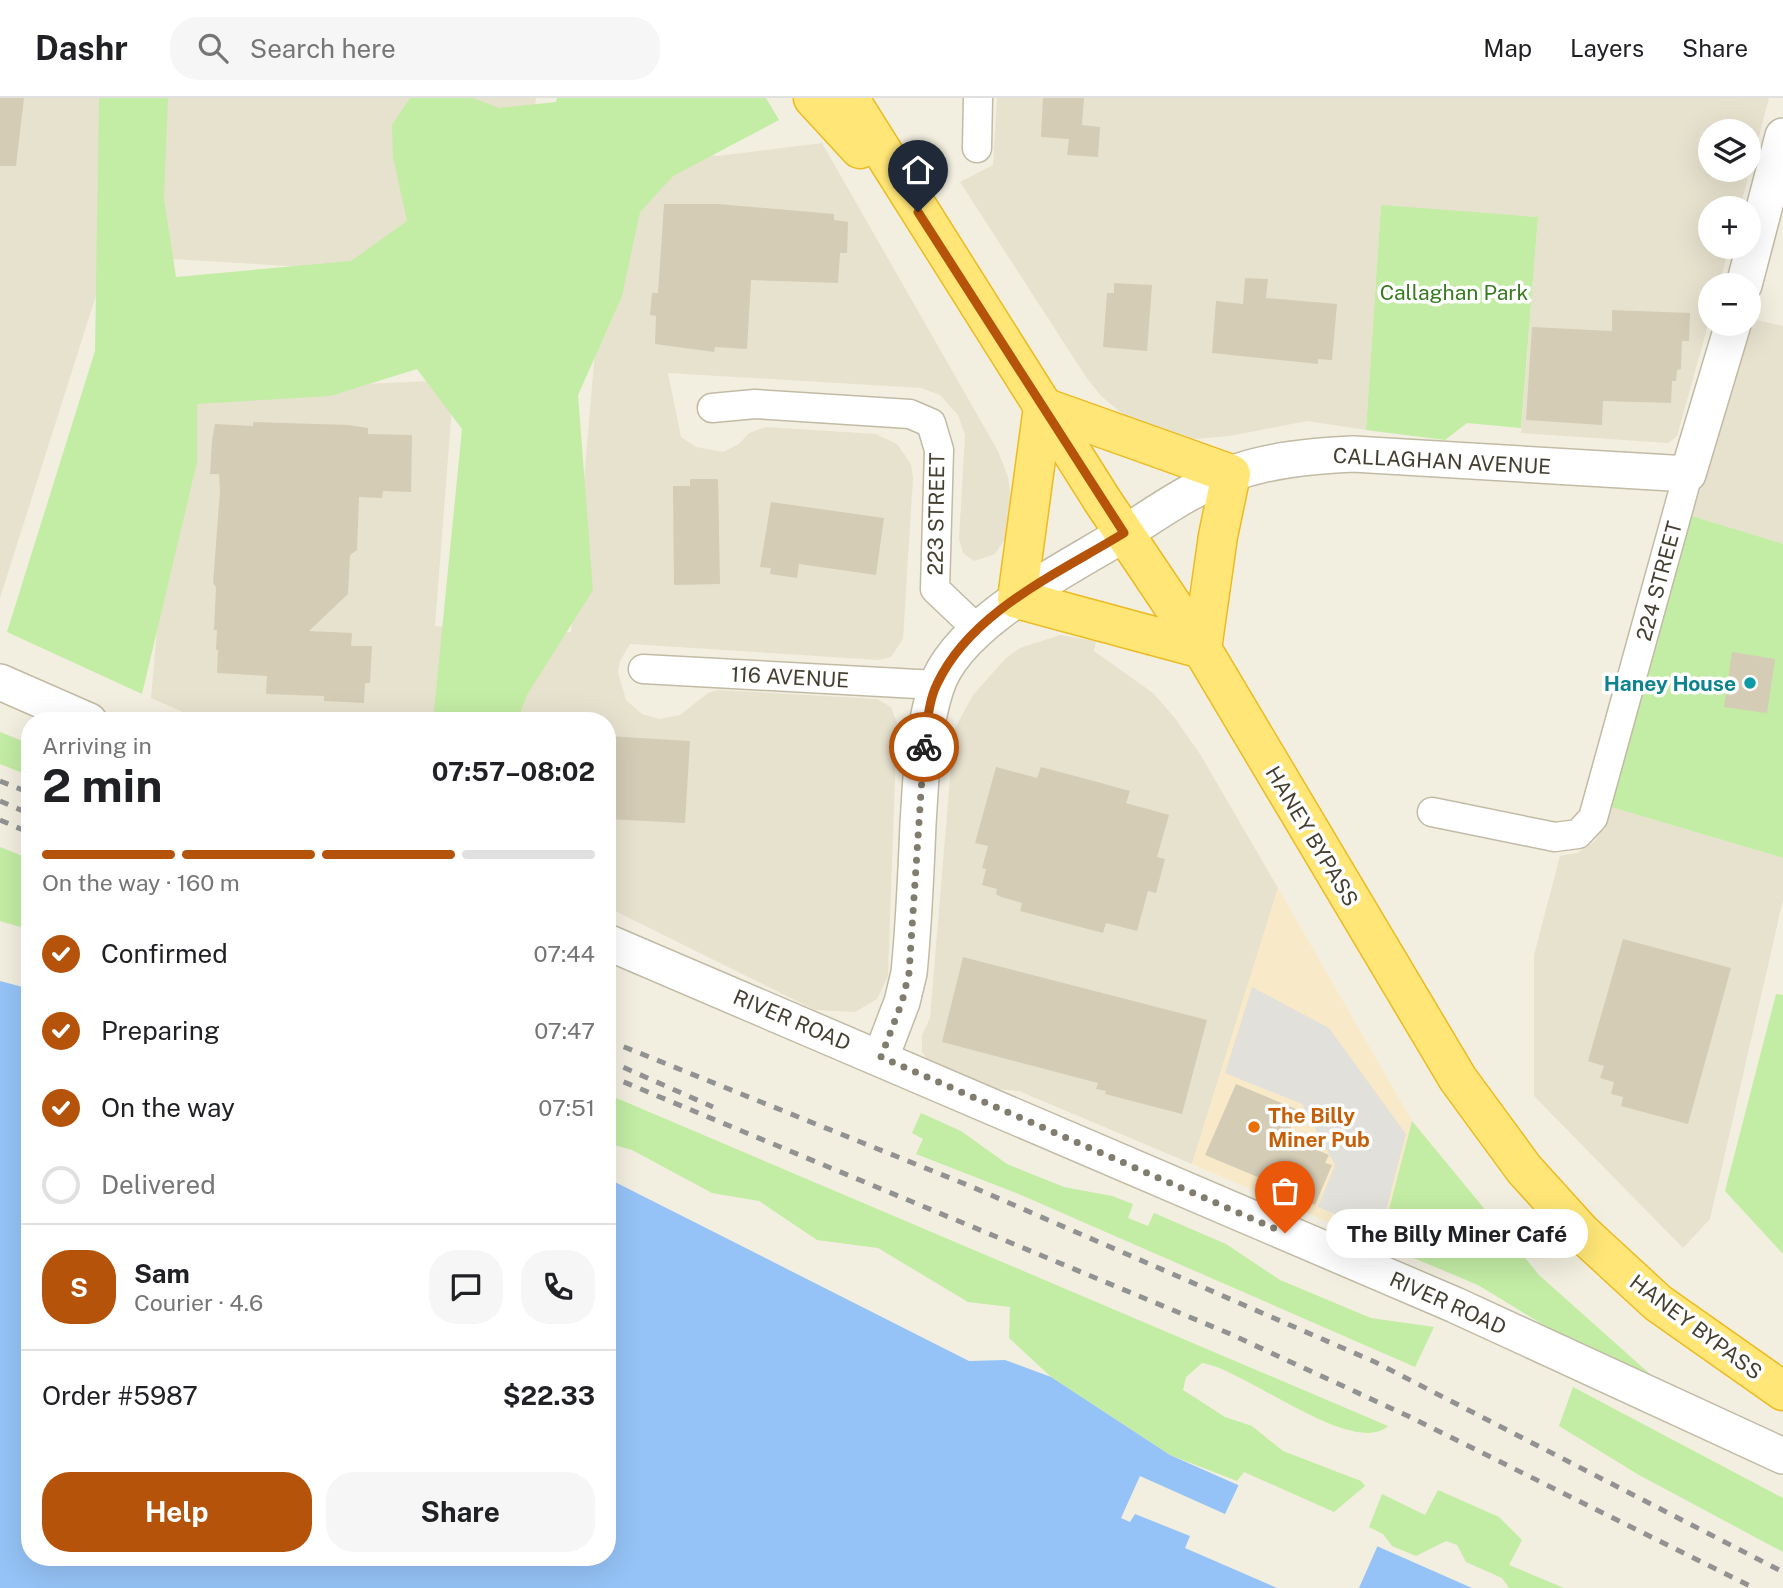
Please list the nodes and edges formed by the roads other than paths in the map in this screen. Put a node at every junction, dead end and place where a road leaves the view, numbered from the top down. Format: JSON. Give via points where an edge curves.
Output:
{"nodes":[{"id":1,"x":813,"y":98,"type":"edge"},
{"id":2,"x":849,"y":98,"type":"edge"},
{"id":3,"x":978,"y":98,"type":"edge"},
{"id":4,"x":1783,"y":136,"type":"edge"},
{"id":5,"x":977,"y":148,"type":"dead end"},
{"id":6,"x":918,"y":212,"type":"junction"},
{"id":7,"x":1747,"y":273,"type":"edge"},
{"id":8,"x":1729,"y":336,"type":"edge"},
{"id":9,"x":1043,"y":407,"type":"junction"},
{"id":10,"x":712,"y":408,"type":"dead end"},
{"id":11,"x":1231,"y":474,"type":"junction"},
{"id":12,"x":1688,"y":474,"type":"junction"},
{"id":13,"x":1124,"y":533,"type":"junction"},
{"id":14,"x":1017,"y":599,"type":"junction"},
{"id":15,"x":978,"y":630,"type":"junction"},
{"id":16,"x":1202,"y":649,"type":"junction"},
{"id":17,"x":643,"y":668,"type":"dead end"},
{"id":18,"x":0,"y":682,"type":"edge"},
{"id":19,"x":936,"y":685,"type":"junction"},
{"id":20,"x":68,"y":712,"type":"edge"},
{"id":21,"x":1432,"y":813,"type":"dead end"},
{"id":22,"x":616,"y":946,"type":"edge"},
{"id":23,"x":881,"y":1057,"type":"junction"},
{"id":24,"x":1783,"y":1391,"type":"edge"},
{"id":25,"x":1783,"y":1456,"type":"edge"}],
"edges":[{"from":1,"to":6,"type":"highway","name":"HANEY BYPASS"},
{"from":2,"to":6,"type":"highway","name":"HANEY BYPASS"},
{"from":3,"to":5,"type":"street"},
{"from":4,"to":7,"type":"street"},
{"from":6,"to":9,"type":"highway","name":"HANEY BYPASS"},
{"from":8,"to":12,"type":"street","name":"224 STREET"},
{"from":9,"to":11,"type":"highway"},
{"from":9,"to":13,"type":"highway","name":"HANEY BYPASS"},
{"from":9,"to":14,"type":"highway"},
{"from":10,"to":15,"type":"street","name":"223 STREET","via":[[755,404],[910,414],[931,423],[939,450],[935,589]]},
{"from":11,"to":12,"type":"street","name":"CALLAGHAN AVENUE","via":[[1308,456],[1353,454]]},
{"from":11,"to":13,"type":"street","name":"CALLAGHAN AVENUE","via":[[1177,497]]},
{"from":11,"to":16,"type":"highway"},
{"from":12,"to":21,"type":"street","name":"224 STREET","via":[[1593,818],[1578,834],[1545,835]]},
{"from":13,"to":14,"type":"street","name":"CALLAGHAN AVENUE"},
{"from":13,"to":16,"type":"highway","name":"HANEY BYPASS"},
{"from":14,"to":15,"type":"street","name":"CALLAGHAN AVENUE"},
{"from":14,"to":16,"type":"highway"},
{"from":15,"to":19,"type":"street","name":"CALLAGHAN AVENUE"},
{"from":16,"to":24,"type":"highway","name":"HANEY BYPASS","via":[[1458,1079],[1524,1168],[1581,1232],[1658,1303]]},
{"from":17,"to":19,"type":"street","name":"116 AVENUE"},
{"from":18,"to":20,"type":"street"},
{"from":19,"to":23,"type":"street","via":[[921,769],[909,973]]},
{"from":22,"to":23,"type":"street","name":"RIVER ROAD"},
{"from":23,"to":25,"type":"street","name":"RIVER ROAD","via":[[1455,1305]]}]}
